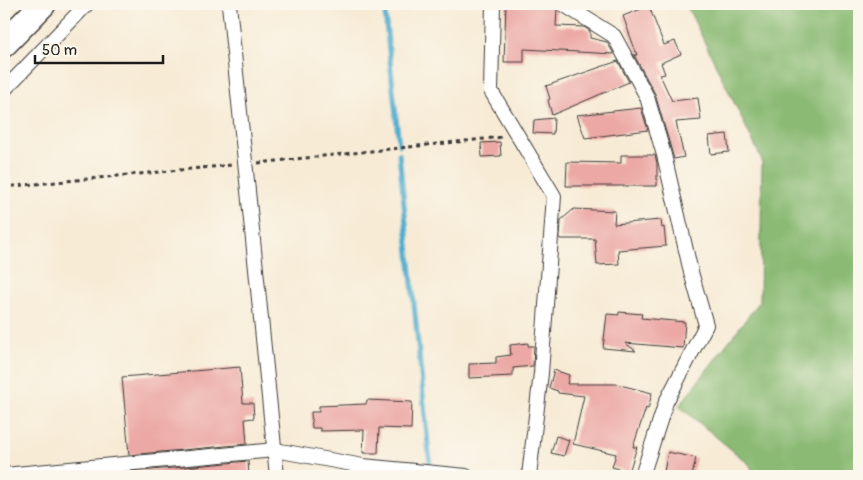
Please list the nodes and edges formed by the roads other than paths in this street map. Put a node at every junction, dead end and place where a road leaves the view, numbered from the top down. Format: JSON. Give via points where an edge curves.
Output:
{"nodes":[{"id":1,"x":43,"y":4,"type":"edge"},
{"id":2,"x":87,"y":4,"type":"edge"},
{"id":3,"x":229,"y":4,"type":"edge"},
{"id":4,"x":493,"y":4,"type":"edge"},
{"id":5,"x":563,"y":4,"type":"edge"},
{"id":6,"x":4,"y":44,"type":"edge"},
{"id":7,"x":4,"y":90,"type":"edge"},
{"id":8,"x":275,"y":450,"type":"junction"},
{"id":9,"x":4,"y":475,"type":"edge"},
{"id":10,"x":277,"y":476,"type":"edge"},
{"id":11,"x":466,"y":476,"type":"edge"},
{"id":12,"x":529,"y":476,"type":"edge"},
{"id":13,"x":642,"y":476,"type":"edge"}],
"edges":[{"from":1,"to":6,"type":"highway"},
{"from":2,"to":7,"type":"street"},
{"from":3,"to":8,"type":"street"},
{"from":4,"to":12,"type":"street","via":[[491,91],[554,196],[541,374]]},
{"from":5,"to":13,"type":"street","via":[[614,36],[647,97],[706,325],[666,402]]},
{"from":8,"to":9,"type":"street"},
{"from":8,"to":10,"type":"street"},
{"from":8,"to":11,"type":"street","via":[[363,466]]}]}
